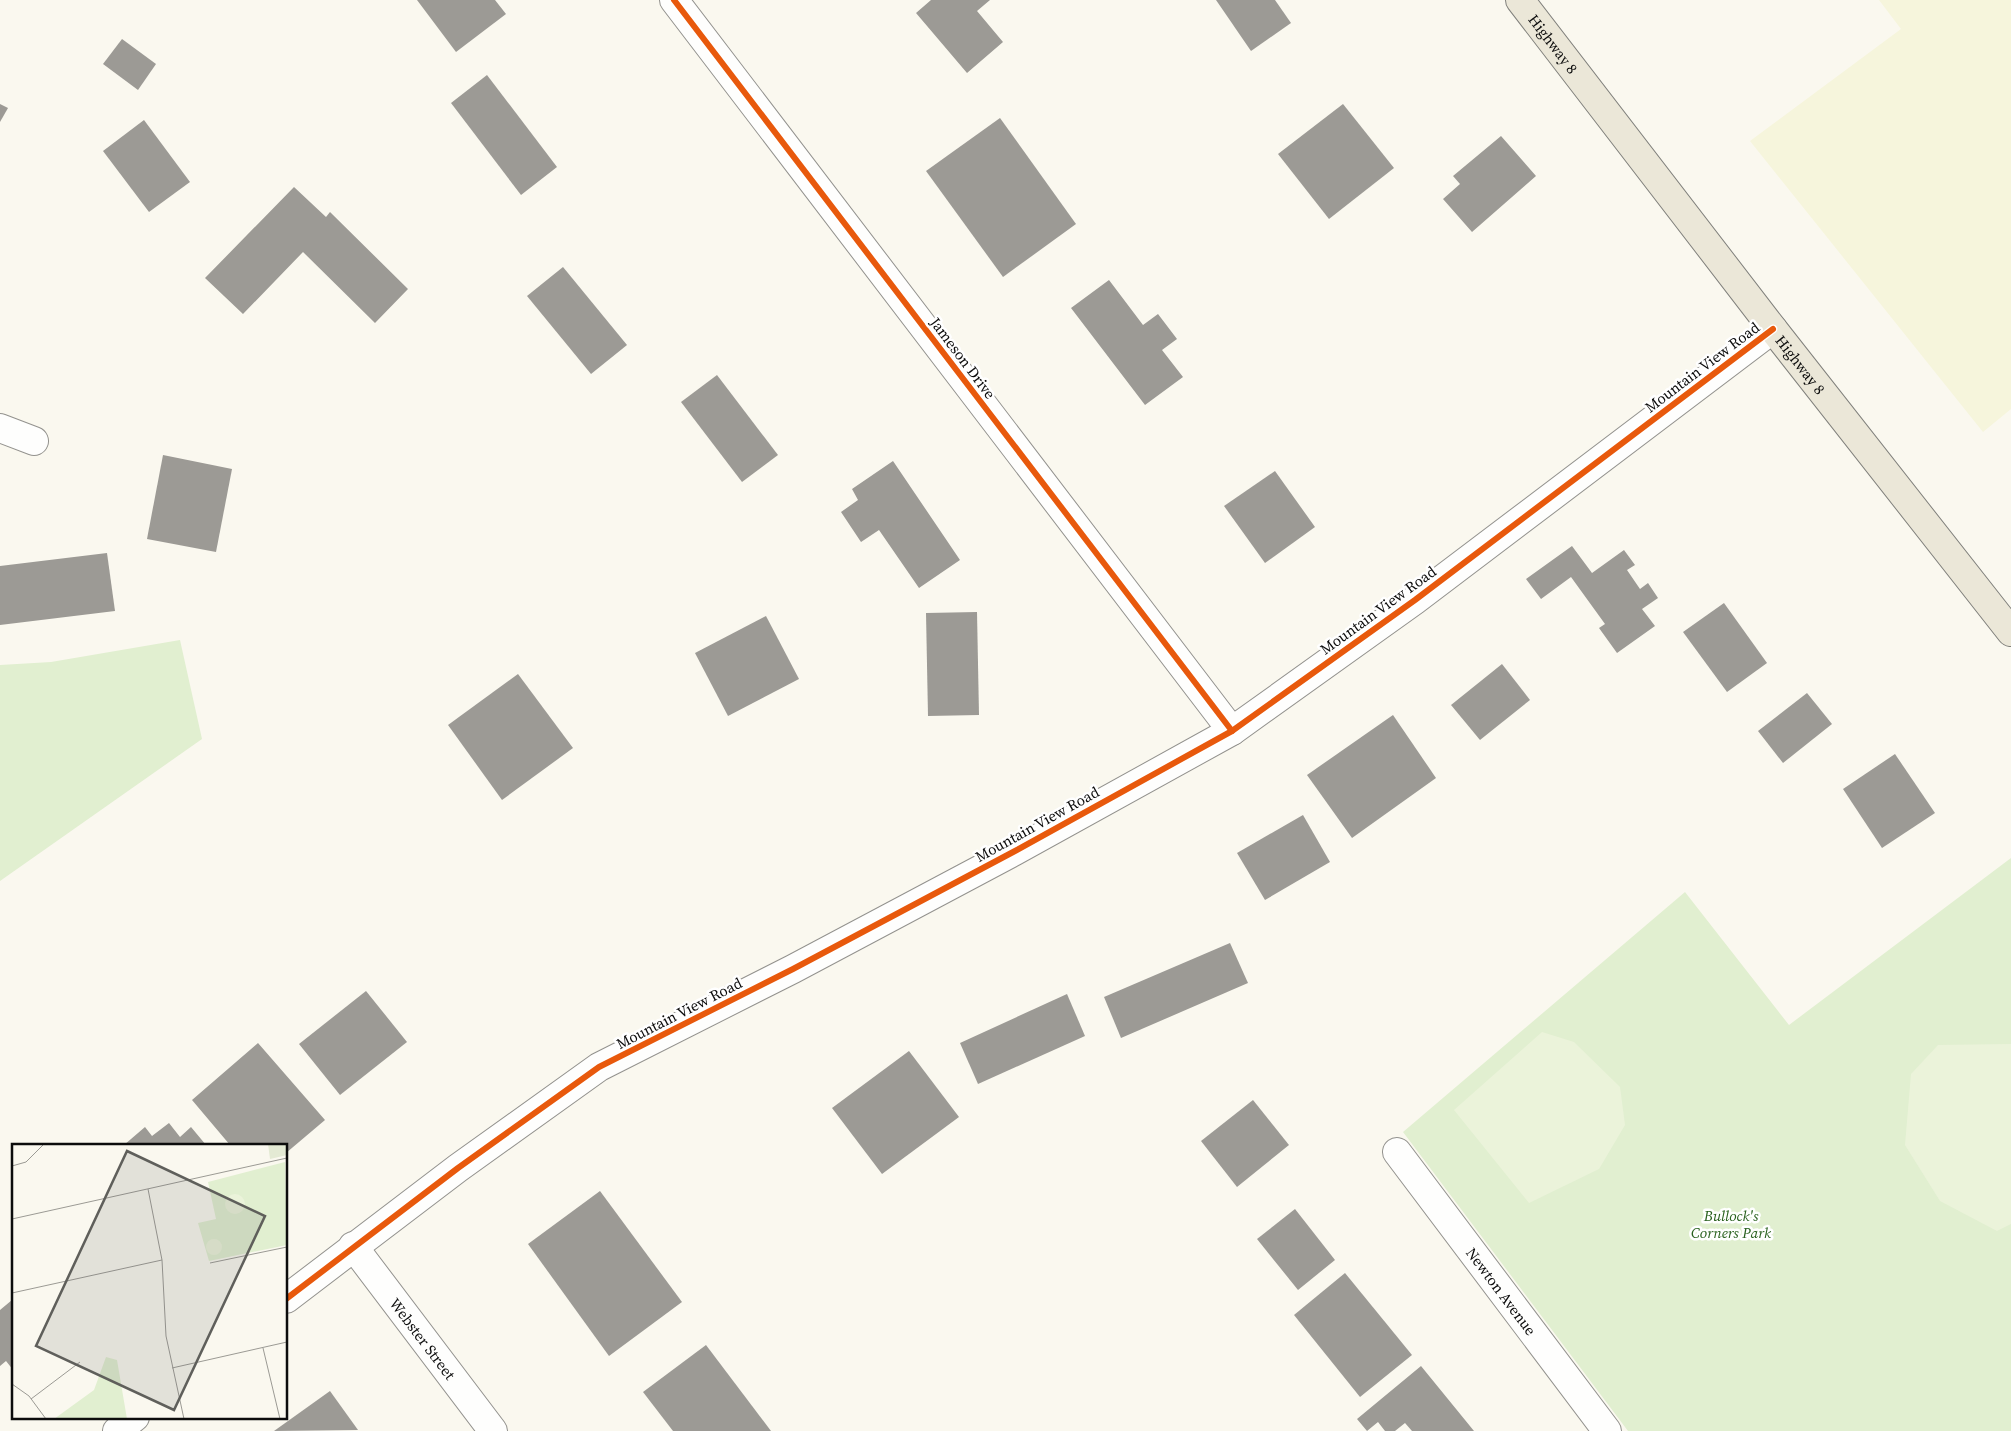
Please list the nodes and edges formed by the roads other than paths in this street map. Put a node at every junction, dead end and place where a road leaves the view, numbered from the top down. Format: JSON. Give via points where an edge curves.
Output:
{"nodes":[{"id":1,"x":674,"y":0,"type":"edge"},
{"id":2,"x":1520,"y":0,"type":"edge"},
{"id":3,"x":1773,"y":329,"type":"junction"},
{"id":4,"x":0,"y":428,"type":"edge"},
{"id":5,"x":34,"y":441,"type":"dead end"},
{"id":6,"x":2011,"y":632,"type":"edge"},
{"id":7,"x":1232,"y":731,"type":"junction"},
{"id":8,"x":1397,"y":1152,"type":"dead end"},
{"id":9,"x":353,"y":1246,"type":"junction"},
{"id":10,"x":288,"y":1297,"type":"edge"},
{"id":11,"x":133,"y":1418,"type":"edge"},
{"id":12,"x":117,"y":1431,"type":"edge"},
{"id":13,"x":494,"y":1431,"type":"edge"},
{"id":14,"x":1607,"y":1431,"type":"edge"}],
"edges":[{"from":1,"to":7,"type":"street","name":"Jameson Drive"},
{"from":2,"to":3,"type":"main road","name":"Highway 8"},
{"from":3,"to":6,"type":"main road","name":"Highway 8"},
{"from":3,"to":7,"type":"street","name":"Mountain View Road","via":[[1415,600]]},
{"from":4,"to":5,"type":"street"},
{"from":7,"to":9,"type":"street","name":"Mountain View Road","via":[[793,969],[599,1067]]},
{"from":8,"to":14,"type":"street","name":"Newton Avenue"},
{"from":9,"to":10,"type":"street","name":"Mountain View Road"},
{"from":9,"to":13,"type":"street","name":"Webster Street"},
{"from":11,"to":12,"type":"street"}]}
